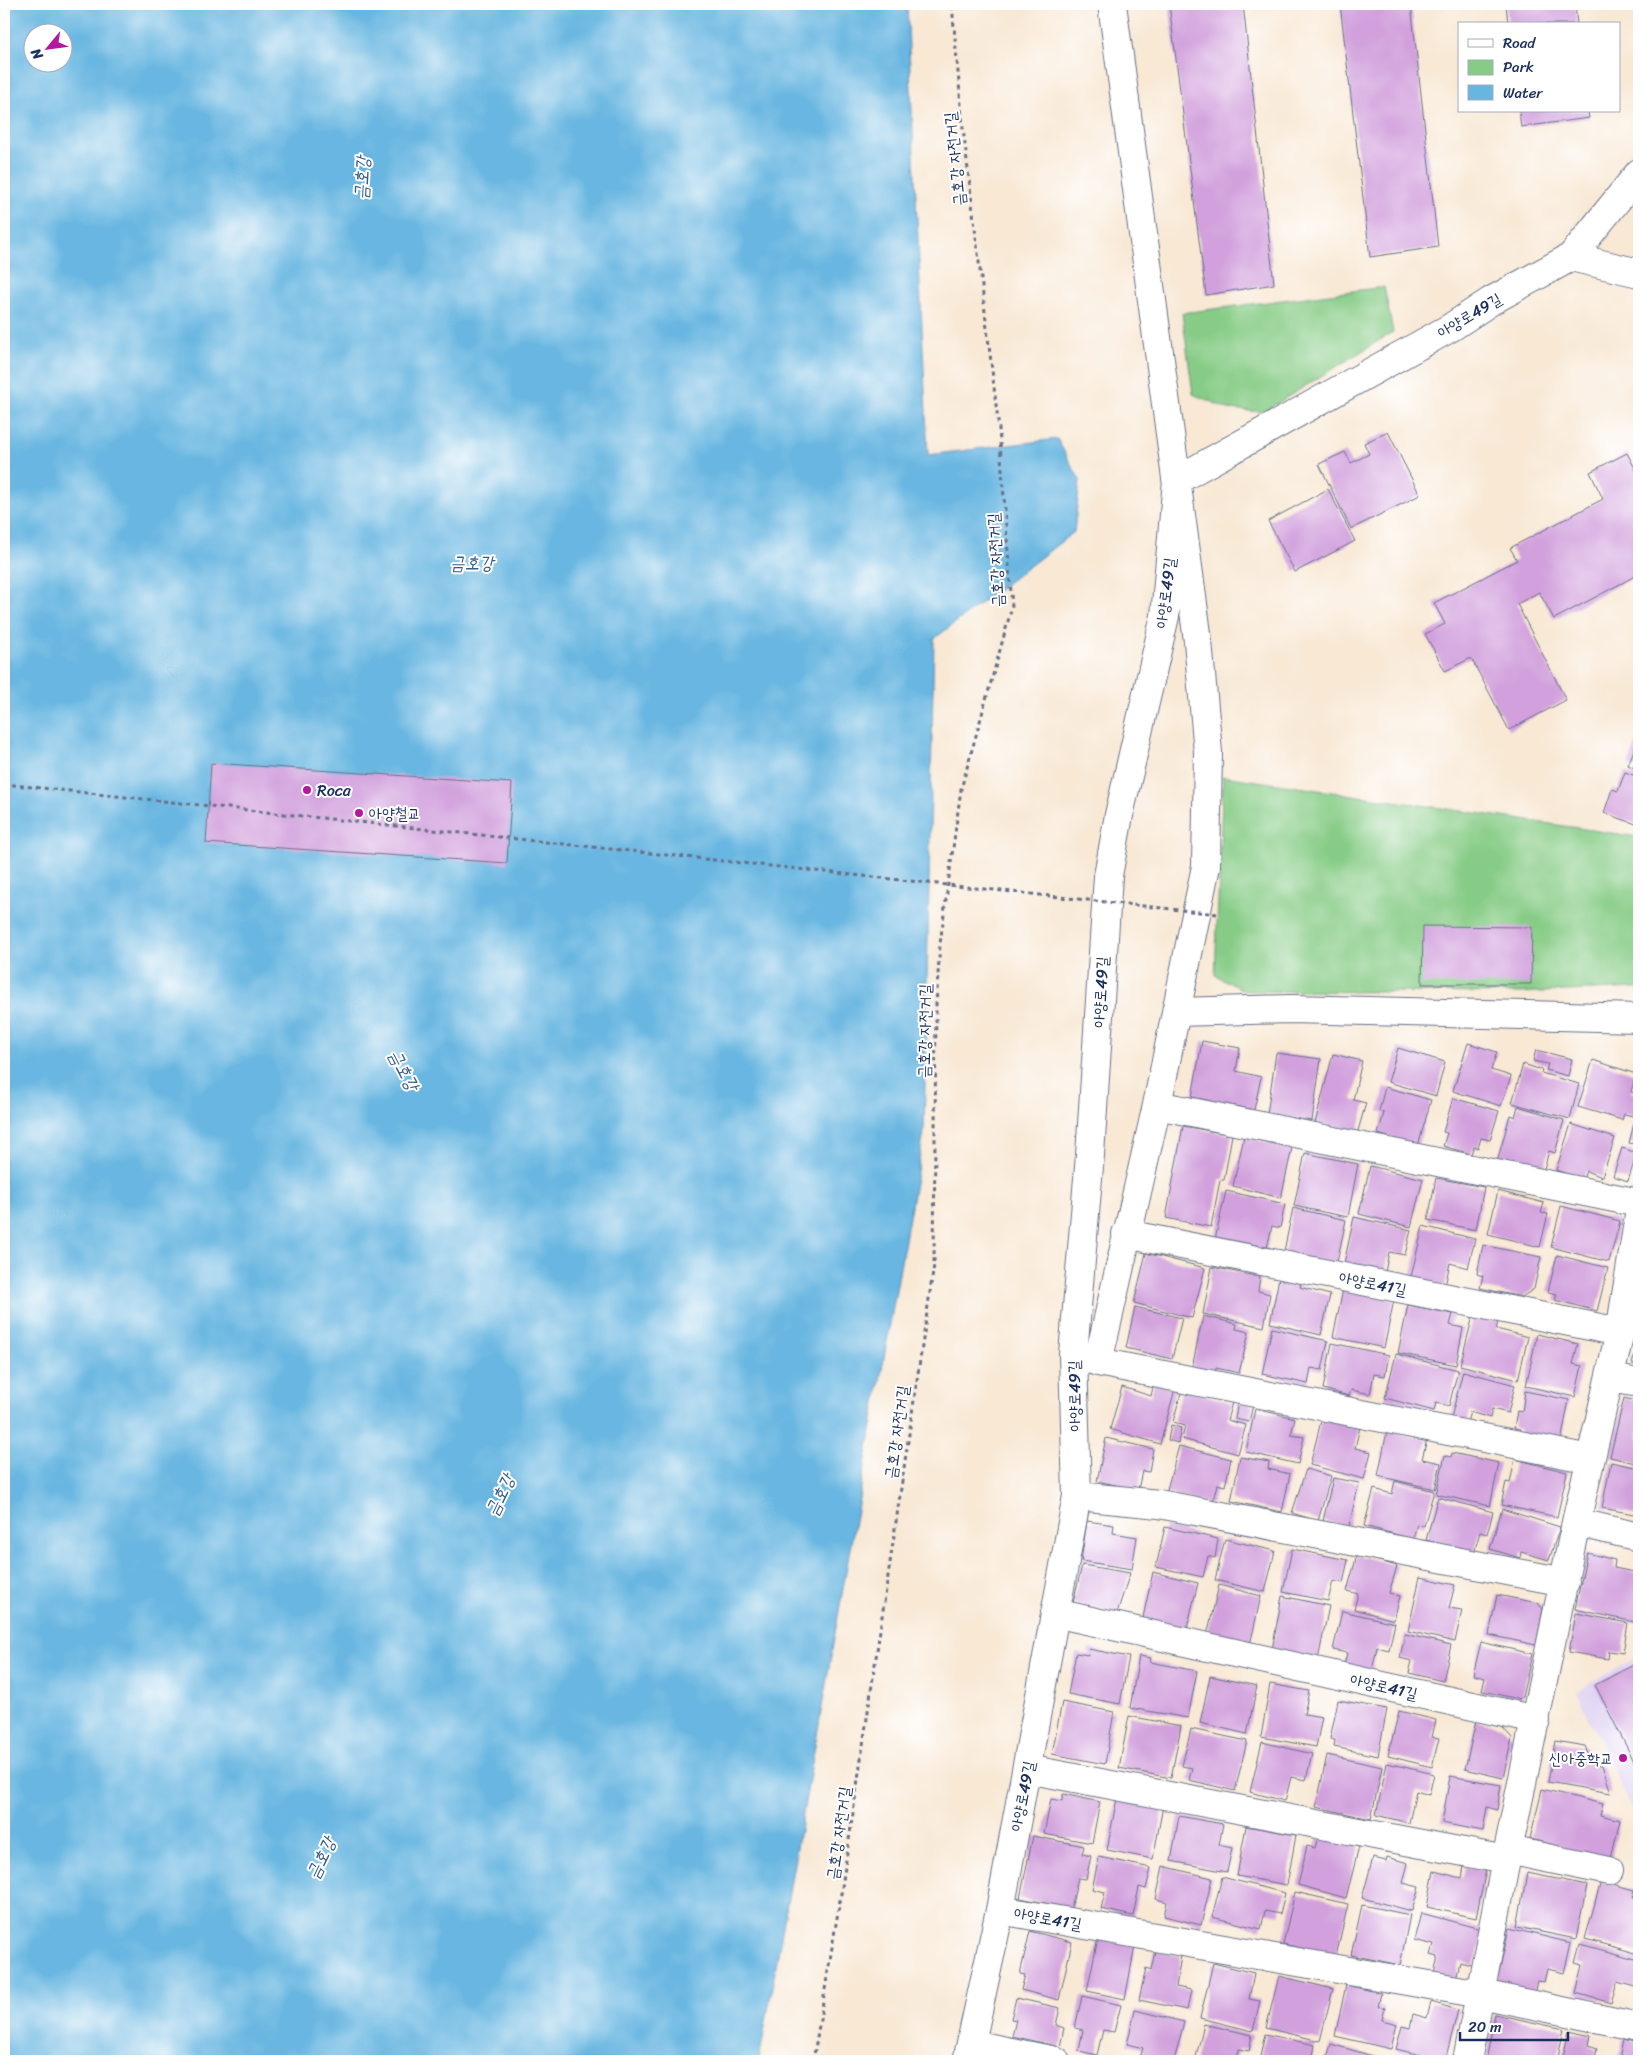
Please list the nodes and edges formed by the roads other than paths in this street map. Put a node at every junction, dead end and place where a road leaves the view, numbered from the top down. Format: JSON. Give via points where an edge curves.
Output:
{"nodes":[{"id":1,"x":1112,"y":4,"type":"edge"},
{"id":2,"x":1639,"y":173,"type":"edge"},
{"id":3,"x":1571,"y":257,"type":"junction"},
{"id":4,"x":1639,"y":273,"type":"edge"},
{"id":5,"x":1176,"y":480,"type":"junction"},
{"id":6,"x":1176,"y":1012,"type":"junction"},
{"id":7,"x":1639,"y":1018,"type":"edge"},
{"id":8,"x":1157,"y":1105,"type":"junction"},
{"id":9,"x":1639,"y":1217,"type":"edge"},
{"id":10,"x":1126,"y":1234,"type":"junction"},
{"id":11,"x":1620,"y":1332,"type":"junction"},
{"id":12,"x":1085,"y":1358,"type":"junction"},
{"id":13,"x":1610,"y":1378,"type":"junction"},
{"id":14,"x":1639,"y":1383,"type":"edge"},
{"id":15,"x":1590,"y":1459,"type":"junction"},
{"id":16,"x":1077,"y":1496,"type":"junction"},
{"id":17,"x":1576,"y":1522,"type":"junction"},
{"id":18,"x":1639,"y":1537,"type":"edge"},
{"id":19,"x":1565,"y":1582,"type":"junction"},
{"id":20,"x":1055,"y":1613,"type":"junction"},
{"id":21,"x":1536,"y":1720,"type":"junction"},
{"id":22,"x":1027,"y":1769,"type":"junction"},
{"id":23,"x":1507,"y":1855,"type":"junction"},
{"id":24,"x":1610,"y":1871,"type":"dead end"},
{"id":25,"x":1000,"y":1910,"type":"junction"},
{"id":26,"x":1481,"y":1994,"type":"junction"},
{"id":27,"x":1639,"y":2027,"type":"edge"},
{"id":28,"x":969,"y":2053,"type":"edge"},
{"id":29,"x":1056,"y":2061,"type":"edge"},
{"id":30,"x":1467,"y":2061,"type":"edge"}],
"edges":[{"from":1,"to":5,"type":"street"},
{"from":2,"to":3,"type":"street","name":"아양로49길"},
{"from":3,"to":4,"type":"street"},
{"from":3,"to":5,"type":"street","name":"아양로49길"},
{"from":5,"to":6,"type":"street","via":[[1198,641],[1208,752],[1206,866]]},
{"from":5,"to":12,"type":"street","name":"아양로49길","via":[[1165,616],[1108,876],[1090,1154]]},
{"from":6,"to":7,"type":"street","via":[[1291,1008]]},
{"from":6,"to":8,"type":"street"},
{"from":8,"to":9,"type":"street"},
{"from":8,"to":10,"type":"street"},
{"from":9,"to":11,"type":"street"},
{"from":10,"to":11,"type":"street","name":"아양로41길"},
{"from":10,"to":12,"type":"street"},
{"from":11,"to":13,"type":"street"},
{"from":12,"to":15,"type":"street"},
{"from":12,"to":16,"type":"street","name":"아양로49길"},
{"from":13,"to":14,"type":"street"},
{"from":13,"to":15,"type":"street"},
{"from":15,"to":17,"type":"street"},
{"from":16,"to":19,"type":"street","via":[[1159,1504]]},
{"from":16,"to":20,"type":"street","name":"아양로49길"},
{"from":17,"to":18,"type":"street"},
{"from":17,"to":19,"type":"street"},
{"from":19,"to":21,"type":"street"},
{"from":20,"to":21,"type":"street","name":"아양로41길"},
{"from":20,"to":22,"type":"street","name":"아양로49길"},
{"from":21,"to":23,"type":"street"},
{"from":22,"to":23,"type":"street"},
{"from":22,"to":25,"type":"street","name":"아양로49길"},
{"from":23,"to":24,"type":"street"},
{"from":23,"to":26,"type":"street"},
{"from":25,"to":26,"type":"street","name":"아양로41길"},
{"from":25,"to":28,"type":"street","name":"아양로49길"},
{"from":26,"to":27,"type":"street","name":"아양로41길"},
{"from":26,"to":30,"type":"street"},
{"from":28,"to":29,"type":"street"}]}
